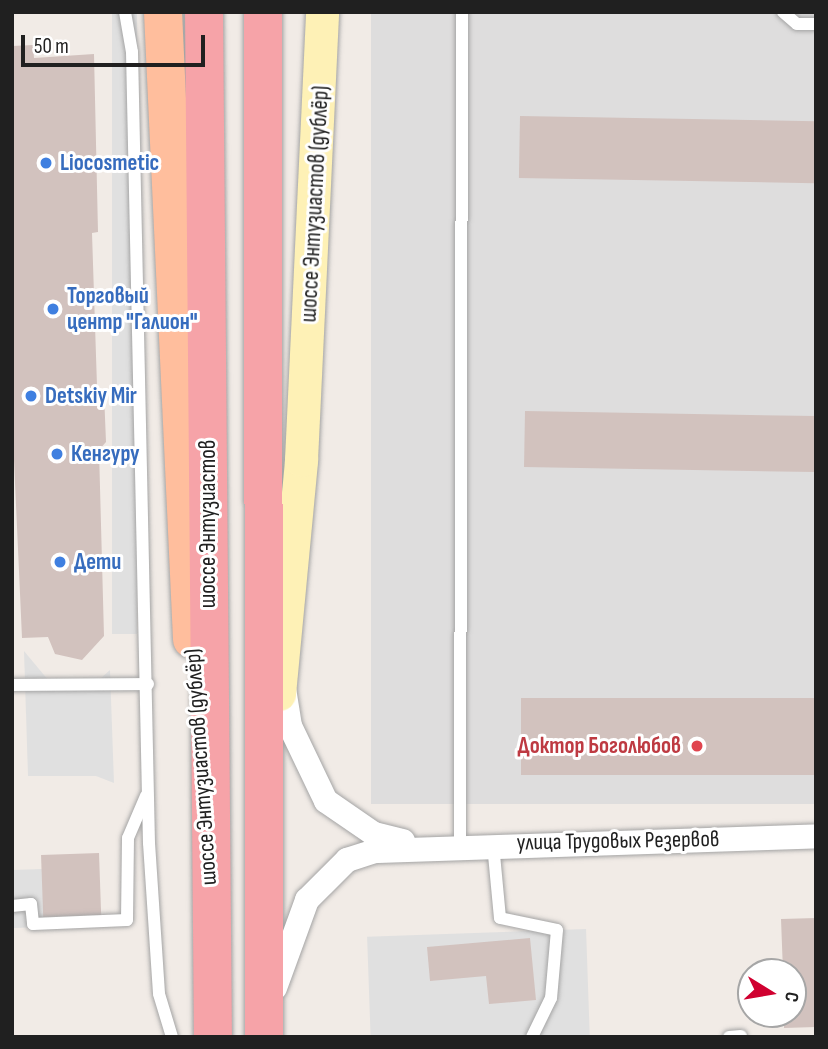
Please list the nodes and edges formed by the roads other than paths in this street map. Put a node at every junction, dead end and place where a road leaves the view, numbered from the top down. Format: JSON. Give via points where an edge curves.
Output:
{"nodes":[{"id":1,"x":125,"y":12,"type":"edge"},
{"id":2,"x":163,"y":12,"type":"edge"},
{"id":3,"x":204,"y":12,"type":"edge"},
{"id":4,"x":263,"y":12,"type":"edge"},
{"id":5,"x":322,"y":12,"type":"edge"},
{"id":6,"x":462,"y":12,"type":"edge"},
{"id":7,"x":783,"y":12,"type":"edge"},
{"id":8,"x":816,"y":24,"type":"edge"},
{"id":9,"x":281,"y":668,"type":"junction"},
{"id":10,"x":148,"y":684,"type":"junction"},
{"id":11,"x":12,"y":685,"type":"edge"},
{"id":12,"x":149,"y":789,"type":"junction"},
{"id":13,"x":816,"y":836,"type":"edge"},
{"id":14,"x":493,"y":844,"type":"junction"},
{"id":15,"x":420,"y":845,"type":"junction"},
{"id":16,"x":460,"y":845,"type":"junction"},
{"id":17,"x":263,"y":855,"type":"junction"},
{"id":18,"x":12,"y":906,"type":"edge"},
{"id":19,"x":212,"y":935,"type":"junction"},
{"id":20,"x":741,"y":1036,"type":"edge"},
{"id":21,"x":172,"y":1037,"type":"edge"},
{"id":22,"x":213,"y":1037,"type":"edge"},
{"id":23,"x":264,"y":1037,"type":"edge"},
{"id":24,"x":532,"y":1037,"type":"edge"},
{"id":25,"x":729,"y":1037,"type":"edge"}],
"edges":[{"from":1,"to":10,"type":"lane","via":[[132,65]]},
{"from":2,"to":19,"type":"main road","name":"шоссе Энтузиастов (дублёр)"},
{"from":3,"to":19,"type":"highway","name":"шоссе Энтузиастов"},
{"from":4,"to":17,"type":"highway"},
{"from":5,"to":9,"type":"main road","name":"шоссе Энтузиастов (дублёр)","via":[[318,182]]},
{"from":6,"to":16,"type":"lane"},
{"from":7,"to":8,"type":"lane","via":[[796,24]]},
{"from":9,"to":15,"type":"street","name":"улица Трудовых Резервов","via":[[290,726],[326,802],[374,834]]},
{"from":9,"to":17,"type":"main road","name":"шоссе Энтузиастов (дублёр)"},
{"from":10,"to":11,"type":"lane"},
{"from":10,"to":12,"type":"lane"},
{"from":12,"to":18,"type":"lane","via":[[128,838],[127,920],[33,924],[31,904]]},
{"from":12,"to":21,"type":"lane","via":[[159,994]]},
{"from":13,"to":14,"type":"street","name":"улица Трудовых Резервов"},
{"from":14,"to":16,"type":"street","name":"улица Трудовых Резервов"},
{"from":14,"to":24,"type":"lane","via":[[500,918],[557,930],[551,998]]},
{"from":15,"to":16,"type":"street","name":"улица Трудовых Резервов"},
{"from":15,"to":23,"type":"street","name":"улица Трудовых Резервов","via":[[375,850],[327,875],[307,900],[282,958]]},
{"from":17,"to":23,"type":"highway"},
{"from":19,"to":22,"type":"highway","name":"шоссе Энтузиастов"},
{"from":20,"to":25,"type":"lane"}]}
